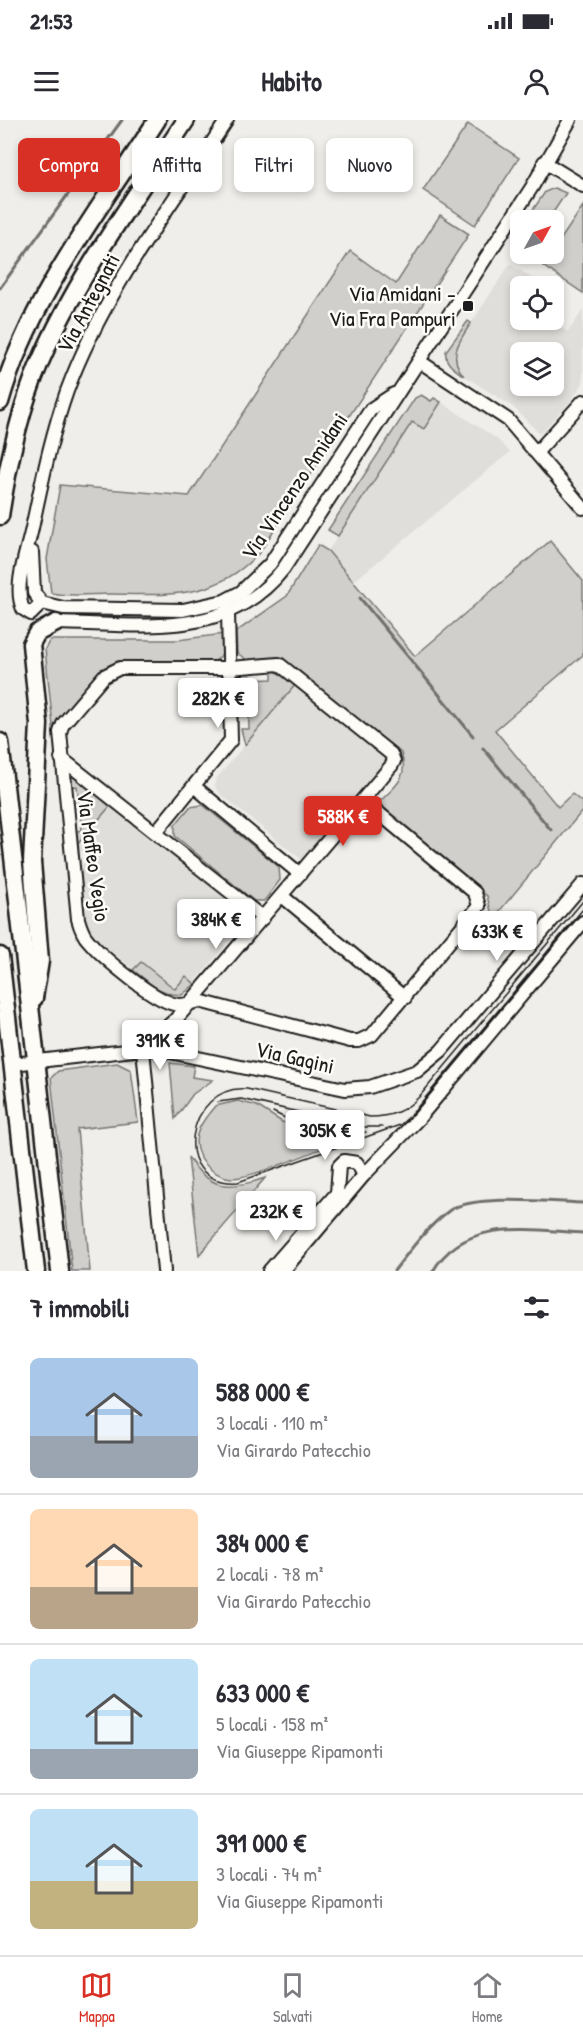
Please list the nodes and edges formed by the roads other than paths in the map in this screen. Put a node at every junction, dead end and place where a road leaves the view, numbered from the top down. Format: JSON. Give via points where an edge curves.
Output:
{"nodes":[{"id":1,"x":157,"y":120,"type":"edge"},
{"id":2,"x":186,"y":120,"type":"edge"},
{"id":3,"x":227,"y":120,"type":"edge"},
{"id":4,"x":570,"y":120,"type":"edge"},
{"id":5,"x":544,"y":162,"type":"junction"},
{"id":6,"x":583,"y":186,"type":"edge"},
{"id":7,"x":419,"y":361,"type":"junction"},
{"id":8,"x":399,"y":390,"type":"junction"},
{"id":9,"x":583,"y":401,"type":"edge"},
{"id":10,"x":0,"y":402,"type":"edge"},
{"id":11,"x":537,"y":452,"type":"junction"},
{"id":12,"x":583,"y":508,"type":"edge"},
{"id":13,"x":0,"y":516,"type":"edge"},
{"id":14,"x":33,"y":527,"type":"junction"},
{"id":15,"x":42,"y":603,"type":"junction"},
{"id":16,"x":228,"y":613,"type":"junction"},
{"id":17,"x":56,"y":623,"type":"joint"},
{"id":18,"x":230,"y":668,"type":"junction"},
{"id":19,"x":0,"y":742,"type":"edge"},
{"id":20,"x":61,"y":758,"type":"junction"},
{"id":21,"x":195,"y":787,"type":"junction"},
{"id":22,"x":363,"y":800,"type":"junction"},
{"id":23,"x":156,"y":832,"type":"junction"},
{"id":24,"x":300,"y":874,"type":"junction"},
{"id":25,"x":583,"y":884,"type":"edge"},
{"id":26,"x":282,"y":896,"type":"junction"},
{"id":27,"x":263,"y":918,"type":"junction"},
{"id":28,"x":583,"y":922,"type":"edge"},
{"id":29,"x":0,"y":956,"type":"edge"},
{"id":30,"x":405,"y":998,"type":"junction"},
{"id":31,"x":192,"y":1001,"type":"junction"},
{"id":32,"x":31,"y":1011,"type":"junction"},
{"id":33,"x":178,"y":1017,"type":"junction"},
{"id":34,"x":143,"y":1049,"type":"junction"},
{"id":35,"x":157,"y":1049,"type":"junction"},
{"id":36,"x":37,"y":1059,"type":"junction"},
{"id":37,"x":13,"y":1064,"type":"junction"},
{"id":38,"x":363,"y":1175,"type":"junction"},
{"id":39,"x":36,"y":1271,"type":"edge"},
{"id":40,"x":60,"y":1271,"type":"edge"},
{"id":41,"x":164,"y":1271,"type":"edge"},
{"id":42,"x":269,"y":1271,"type":"edge"},
{"id":43,"x":283,"y":1271,"type":"edge"}],
"edges":[{"from":1,"to":10,"type":"main road","via":[[48,291],[15,359]]},
{"from":2,"to":13,"type":"main road","via":[[55,329],[18,428]]},
{"from":3,"to":14,"type":"street","name":"Via Antegnati","via":[[116,290],[90,340],[55,427]]},
{"from":4,"to":5,"type":"street","name":"Via Vincenzo Amidani"},
{"from":5,"to":6,"type":"street"},
{"from":5,"to":7,"type":"street","name":"Via Vincenzo Amidani"},
{"from":7,"to":8,"type":"street","name":"Via Vincenzo Amidani"},
{"from":7,"to":11,"type":"street","via":[[508,420]]},
{"from":8,"to":15,"type":"street","name":"Via Vincenzo Amidani","via":[[371,409],[270,564],[241,592],[224,601],[183,610],[63,608]]},
{"from":8,"to":16,"type":"street","name":"Via Vincenzo Amidani","via":[[284,568],[256,597]]},
{"from":9,"to":11,"type":"street"},
{"from":11,"to":12,"type":"street"},
{"from":14,"to":15,"type":"street","name":"Via Antegnati","via":[[34,593]]},
{"from":14,"to":15,"type":"street","name":"Via Antegnati","via":[[22,573],[21,599],[23,609],[31,614]]},
{"from":16,"to":17,"type":"street","name":"Via Vincenzo Amidani","via":[[188,624]]},
{"from":16,"to":18,"type":"street"},
{"from":17,"to":32,"type":"main road","via":[[37,633],[31,644],[39,724],[32,862],[40,961]]},
{"from":18,"to":20,"type":"street","name":"Via Maffeo Vegio","via":[[120,668],[108,672],[61,728]]},
{"from":18,"to":21,"type":"street","via":[[231,740]]},
{"from":18,"to":22,"type":"street","name":"Via Maffeo Vegio","via":[[275,664],[285,667],[391,753],[392,765]]},
{"from":19,"to":32,"type":"main road"},
{"from":20,"to":23,"type":"street"},
{"from":20,"to":31,"type":"street","name":"Via Maffeo Vegio","via":[[78,919],[84,935],[158,996],[179,1005]]},
{"from":21,"to":23,"type":"street"},
{"from":21,"to":24,"type":"street"},
{"from":22,"to":24,"type":"street"},
{"from":22,"to":30,"type":"street","via":[[479,899],[477,912]]},
{"from":23,"to":27,"type":"street"},
{"from":24,"to":26,"type":"street"},
{"from":25,"to":35,"type":"street","name":"Via Gagini","via":[[432,1060],[417,1071],[390,1081],[345,1089]]},
{"from":26,"to":27,"type":"street"},
{"from":26,"to":30,"type":"street"},
{"from":27,"to":31,"type":"street"},
{"from":28,"to":38,"type":"street","via":[[419,1118]]},
{"from":29,"to":37,"type":"main road"},
{"from":30,"to":31,"type":"street","name":"Via Maffeo Vegio","via":[[372,1035],[359,1041]]},
{"from":31,"to":33,"type":"street"},
{"from":32,"to":36,"type":"main road"},
{"from":33,"to":34,"type":"street"},
{"from":33,"to":35,"type":"street"},
{"from":34,"to":35,"type":"street","name":"Via Gagini"},
{"from":34,"to":36,"type":"street","name":"Via Gagini"},
{"from":34,"to":41,"type":"street"},
{"from":36,"to":37,"type":"street","name":"Via Gagini"},
{"from":36,"to":40,"type":"main road"},
{"from":37,"to":39,"type":"main road"},
{"from":38,"to":42,"type":"street","via":[[357,1163],[344,1161],[339,1166],[338,1192]]},
{"from":38,"to":43,"type":"street"}]}
